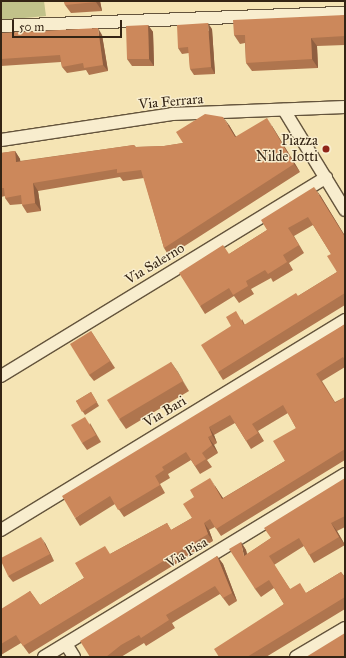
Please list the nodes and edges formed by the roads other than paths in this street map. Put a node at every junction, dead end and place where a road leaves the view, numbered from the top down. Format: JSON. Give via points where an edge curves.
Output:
{"nodes":[{"id":1,"x":345,"y":13,"type":"edge"},
{"id":2,"x":1,"y":26,"type":"edge"},
{"id":3,"x":345,"y":107,"type":"edge"},
{"id":4,"x":284,"y":110,"type":"junction"},
{"id":5,"x":1,"y":140,"type":"edge"},
{"id":6,"x":326,"y":178,"type":"junction"},
{"id":7,"x":345,"y":210,"type":"edge"},
{"id":8,"x":345,"y":320,"type":"edge"},
{"id":9,"x":1,"y":376,"type":"edge"},
{"id":10,"x":345,"y":474,"type":"edge"},
{"id":11,"x":1,"y":530,"type":"edge"},
{"id":12,"x":345,"y":628,"type":"edge"},
{"id":13,"x":66,"y":644,"type":"junction"},
{"id":14,"x":44,"y":657,"type":"edge"},
{"id":15,"x":74,"y":657,"type":"edge"},
{"id":16,"x":296,"y":657,"type":"edge"}],
"edges":[{"from":1,"to":2,"type":"street"},
{"from":3,"to":4,"type":"street","name":"Via Ferrara"},
{"from":4,"to":5,"type":"street","name":"Via Ferrara","via":[[172,114]]},
{"from":4,"to":6,"type":"street"},
{"from":6,"to":7,"type":"street"},
{"from":6,"to":9,"type":"street","name":"Via Salerno"},
{"from":8,"to":11,"type":"street","name":"Via Bari"},
{"from":10,"to":13,"type":"street","name":"Via Pisa"},
{"from":12,"to":16,"type":"street"},
{"from":13,"to":14,"type":"street","name":"Via Pisa"},
{"from":13,"to":15,"type":"street"}]}
